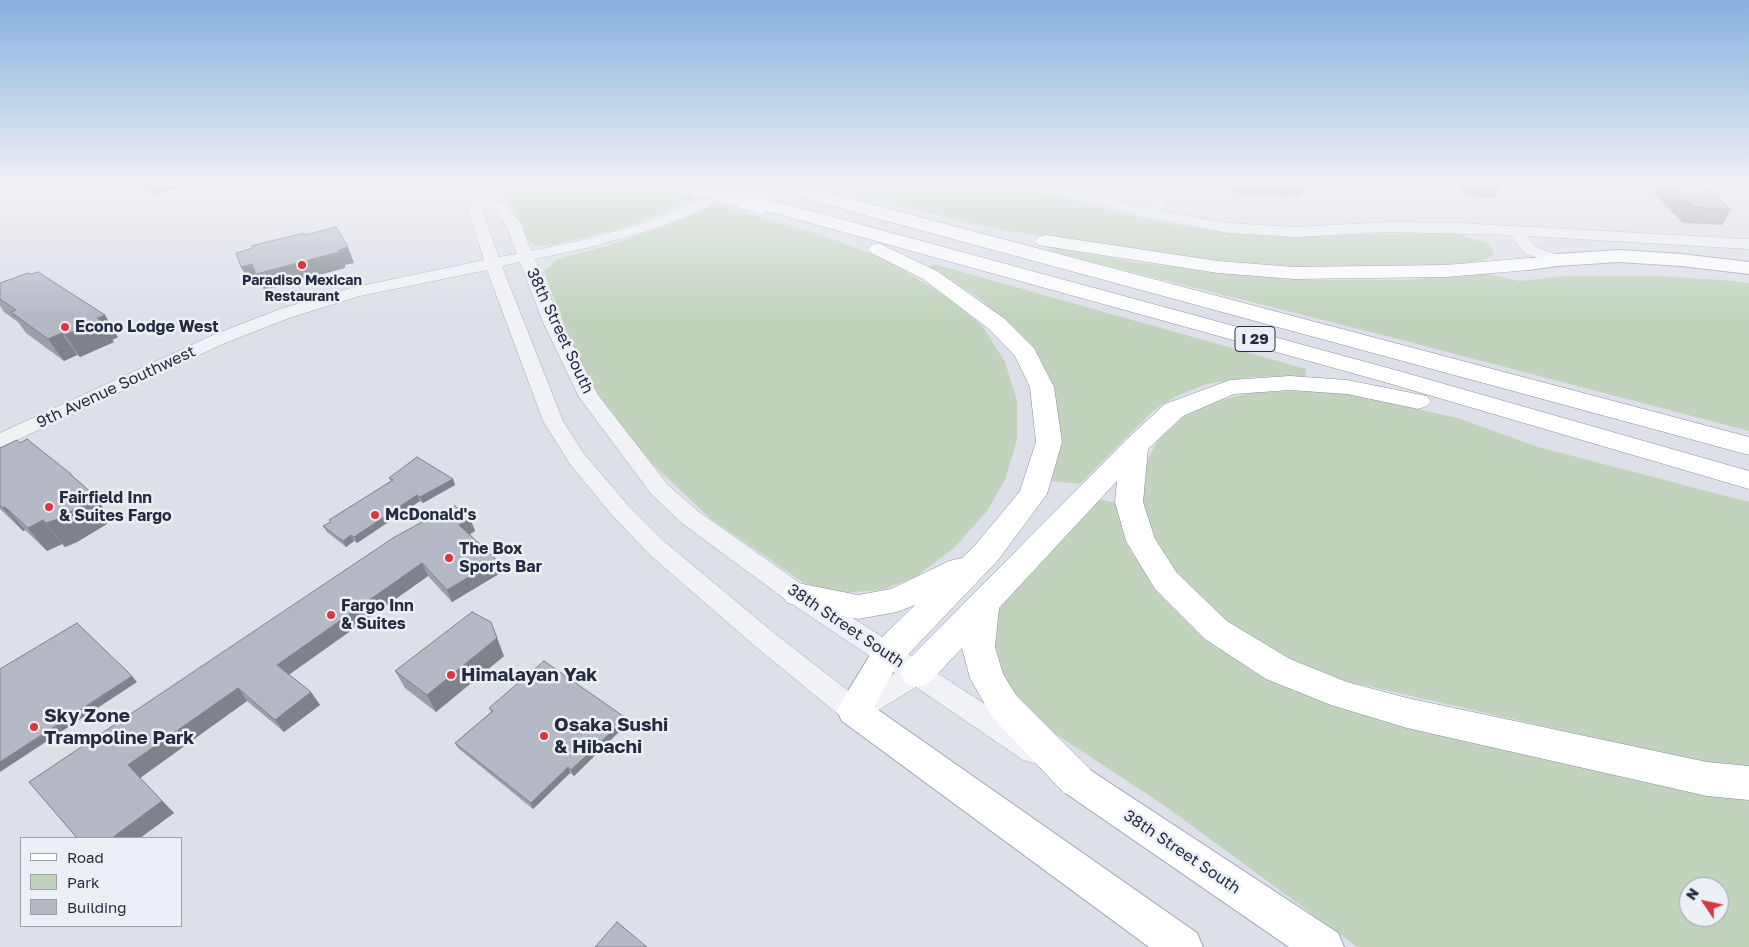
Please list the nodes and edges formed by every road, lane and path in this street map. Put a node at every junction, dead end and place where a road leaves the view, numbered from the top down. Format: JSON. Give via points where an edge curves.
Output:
{"nodes":[{"id":1,"x":482,"y":229,"type":"edge"},
{"id":2,"x":515,"y":229,"type":"edge"},
{"id":3,"x":638,"y":229,"type":"edge"},
{"id":4,"x":827,"y":229,"type":"edge"},
{"id":5,"x":854,"y":229,"type":"edge"},
{"id":6,"x":940,"y":229,"type":"edge"},
{"id":7,"x":975,"y":229,"type":"edge"},
{"id":8,"x":1249,"y":229,"type":"edge"},
{"id":9,"x":1348,"y":229,"type":"edge"},
{"id":10,"x":1466,"y":229,"type":"edge"},
{"id":11,"x":1494,"y":230,"type":"junction"},
{"id":12,"x":1514,"y":231,"type":"junction"},
{"id":13,"x":1749,"y":244,"type":"edge"},
{"id":14,"x":526,"y":256,"type":"junction"},
{"id":15,"x":1557,"y":260,"type":"junction"},
{"id":16,"x":493,"y":263,"type":"junction"},
{"id":17,"x":1529,"y":264,"type":"junction"},
{"id":18,"x":1749,"y":268,"type":"edge"},
{"id":19,"x":1707,"y":272,"type":"junction"},
{"id":20,"x":1749,"y":275,"type":"edge"},
{"id":21,"x":1749,"y":279,"type":"edge"},
{"id":22,"x":0,"y":441,"type":"edge"},
{"id":23,"x":1135,"y":446,"type":"junction"},
{"id":24,"x":1749,"y":446,"type":"edge"},
{"id":25,"x":1657,"y":453,"type":"junction"},
{"id":26,"x":1749,"y":480,"type":"edge"},
{"id":27,"x":988,"y":551,"type":"junction"},
{"id":28,"x":798,"y":595,"type":"junction"},
{"id":29,"x":983,"y":607,"type":"junction"},
{"id":30,"x":887,"y":654,"type":"junction"},
{"id":31,"x":917,"y":673,"type":"junction"},
{"id":32,"x":854,"y":711,"type":"junction"},
{"id":33,"x":1077,"y":781,"type":"junction"},
{"id":34,"x":1749,"y":783,"type":"edge"},
{"id":35,"x":1183,"y":947,"type":"edge"},
{"id":36,"x":1324,"y":947,"type":"edge"}],
"edges":[{"from":1,"to":16,"type":"street"},
{"from":2,"to":14,"type":"street","name":"38th Street South"},
{"from":3,"to":14,"type":"street","name":"9th Avenue Southwest"},
{"from":4,"to":27,"type":"highway","via":[[897,257],[930,275],[997,324],[1026,353],[1042,387],[1050,442],[1033,494]]},
{"from":5,"to":25,"type":"highway","number":"I 29"},
{"from":6,"to":24,"type":"highway","number":"I 29"},
{"from":7,"to":17,"type":"highway","via":[[1218,267],[1294,273],[1446,271]]},
{"from":8,"to":9,"type":"street","via":[[1295,232]]},
{"from":10,"to":11,"type":"street"},
{"from":11,"to":12,"type":"street"},
{"from":11,"to":17,"type":"street"},
{"from":12,"to":13,"type":"street"},
{"from":12,"to":15,"type":"street","via":[[1530,250]]},
{"from":14,"to":16,"type":"street","name":"9th Avenue Southwest"},
{"from":14,"to":28,"type":"street","name":"38th Street South","via":[[551,320],[589,397],[660,490],[691,518]]},
{"from":15,"to":17,"type":"main road"},
{"from":15,"to":18,"type":"main road","via":[[1619,256]]},
{"from":16,"to":22,"type":"street","name":"9th Avenue Southwest","via":[[357,292],[286,313],[219,339]]},
{"from":16,"to":32,"type":"street","via":[[553,422],[576,459],[658,549]]},
{"from":17,"to":19,"type":"main road","via":[[1546,269]]},
{"from":19,"to":20,"type":"main road"},
{"from":19,"to":21,"type":"main road"},
{"from":23,"to":25,"type":"highway","via":[[1174,410],[1230,388],[1290,383],[1347,387]]},
{"from":23,"to":29,"type":"highway"},
{"from":23,"to":34,"type":"highway","via":[[1129,502],[1141,541],[1166,581],[1216,630],[1278,669],[1343,695],[1407,713],[1707,779]]},
{"from":25,"to":26,"type":"highway","number":"I 29"},
{"from":27,"to":28,"type":"highway","via":[[944,578],[897,600],[858,608]]},
{"from":27,"to":30,"type":"highway"},
{"from":28,"to":30,"type":"street","name":"38th Street South"},
{"from":29,"to":31,"type":"highway"},
{"from":29,"to":33,"type":"highway","via":[[978,647],[987,678],[1004,706]]},
{"from":30,"to":31,"type":"street","name":"38th Street South"},
{"from":30,"to":32,"type":"main road"},
{"from":31,"to":32,"type":"street"},
{"from":31,"to":33,"type":"street","name":"38th Street South"},
{"from":32,"to":35,"type":"main road"},
{"from":33,"to":36,"type":"main road","name":"38th Street South"}]}
